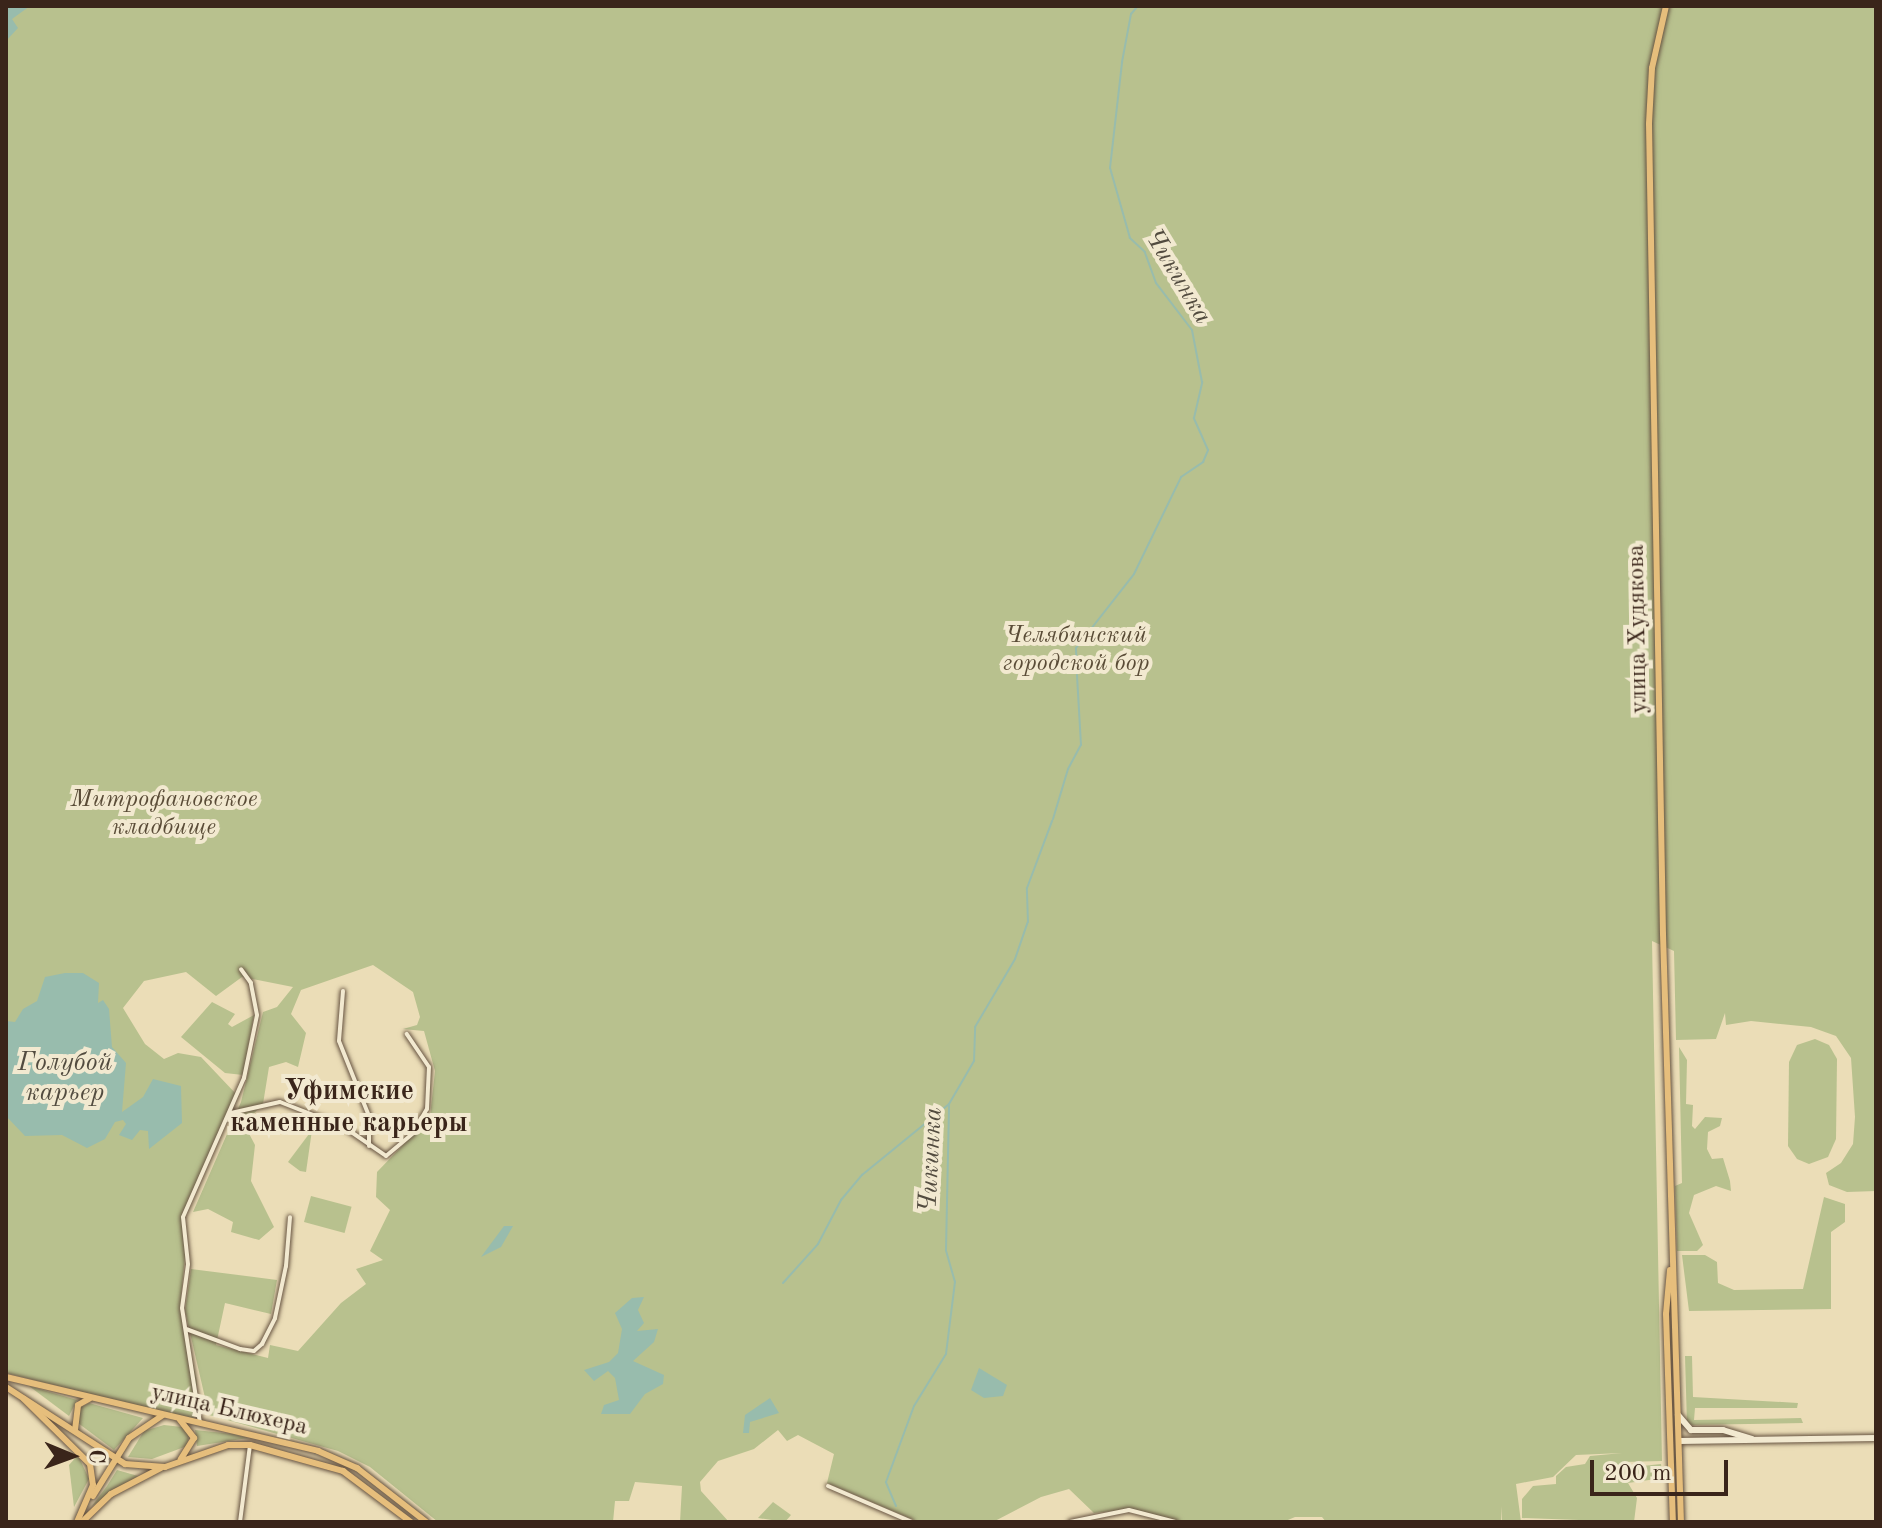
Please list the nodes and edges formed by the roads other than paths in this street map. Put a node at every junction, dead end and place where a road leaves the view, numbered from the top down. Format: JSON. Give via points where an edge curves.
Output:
{"nodes":[{"id":1,"x":1666,"y":6,"type":"edge"},
{"id":2,"x":241,"y":969,"type":"dead end"},
{"id":3,"x":343,"y":991,"type":"dead end"},
{"id":4,"x":407,"y":1034,"type":"dead end"},
{"id":5,"x":231,"y":1113,"type":"junction"},
{"id":6,"x":368,"y":1146,"type":"junction"},
{"id":7,"x":290,"y":1217,"type":"dead end"},
{"id":8,"x":1671,"y":1254,"type":"junction"},
{"id":9,"x":186,"y":1329,"type":"junction"},
{"id":10,"x":6,"y":1377,"type":"edge"},
{"id":11,"x":6,"y":1387,"type":"edge"},
{"id":12,"x":19,"y":1393,"type":"junction"},
{"id":13,"x":93,"y":1398,"type":"junction"},
{"id":14,"x":165,"y":1415,"type":"junction"},
{"id":15,"x":1678,"y":1415,"type":"junction"},
{"id":16,"x":177,"y":1418,"type":"junction"},
{"id":17,"x":200,"y":1423,"type":"junction"},
{"id":18,"x":75,"y":1430,"type":"junction"},
{"id":19,"x":1876,"y":1438,"type":"edge"},
{"id":20,"x":1756,"y":1440,"type":"junction"},
{"id":21,"x":1675,"y":1442,"type":"junction"},
{"id":22,"x":250,"y":1445,"type":"junction"},
{"id":23,"x":116,"y":1460,"type":"junction"},
{"id":24,"x":178,"y":1461,"type":"junction"},
{"id":25,"x":165,"y":1467,"type":"junction"},
{"id":26,"x":828,"y":1486,"type":"dead end"},
{"id":27,"x":89,"y":1502,"type":"junction"},
{"id":28,"x":80,"y":1522,"type":"edge"},
{"id":29,"x":240,"y":1522,"type":"edge"},
{"id":30,"x":411,"y":1522,"type":"edge"},
{"id":31,"x":426,"y":1522,"type":"edge"},
{"id":32,"x":912,"y":1522,"type":"edge"},
{"id":33,"x":1070,"y":1522,"type":"edge"},
{"id":34,"x":1176,"y":1522,"type":"edge"},
{"id":35,"x":1673,"y":1522,"type":"edge"},
{"id":36,"x":1681,"y":1522,"type":"edge"}],
"edges":[{"from":1,"to":8,"type":"main road","name":"улица Худякова","via":[[1648,110]]},
{"from":2,"to":5,"type":"street","via":[[250,980],[257,1015]]},
{"from":3,"to":6,"type":"street","via":[[339,1041],[369,1116]]},
{"from":4,"to":6,"type":"street","via":[[429,1067],[427,1109],[413,1133],[386,1156]]},
{"from":5,"to":6,"type":"street","via":[[280,1102],[344,1127]]},
{"from":5,"to":9,"type":"street","via":[[183,1217]]},
{"from":7,"to":9,"type":"street","via":[[283,1279],[262,1344],[254,1351],[240,1349]]},
{"from":8,"to":15,"type":"main road","name":"улица Худякова"},
{"from":8,"to":21,"type":"main road","name":"улица Худякова","via":[[1666,1314]]},
{"from":9,"to":17,"type":"street"},
{"from":10,"to":13,"type":"main road","name":"улица Блюхера"},
{"from":11,"to":12,"type":"main road"},
{"from":12,"to":18,"type":"main road"},
{"from":12,"to":27,"type":"main road","via":[[88,1459],[94,1477]]},
{"from":13,"to":14,"type":"main road","name":"улица Блюхера"},
{"from":13,"to":18,"type":"main road","via":[[78,1405]]},
{"from":14,"to":16,"type":"main road","name":"улица Блюхера"},
{"from":14,"to":23,"type":"main road","via":[[139,1427]]},
{"from":15,"to":20,"type":"main road","via":[[1691,1430],[1729,1431]]},
{"from":15,"to":21,"type":"main road","name":"улица Худякова"},
{"from":16,"to":17,"type":"main road","name":"улица Блюхера"},
{"from":16,"to":24,"type":"main road","via":[[194,1438]]},
{"from":17,"to":31,"type":"main road","name":"улица Блюхера","via":[[339,1459]]},
{"from":18,"to":23,"type":"main road"},
{"from":19,"to":20,"type":"main road"},
{"from":20,"to":21,"type":"main road"},
{"from":21,"to":35,"type":"main road","name":"улица Худякова"},
{"from":21,"to":36,"type":"main road","name":"улица Худякова"},
{"from":22,"to":24,"type":"main road","name":"улица Блюхера","via":[[228,1445]]},
{"from":22,"to":29,"type":"street"},
{"from":22,"to":30,"type":"main road","name":"улица Блюхера","via":[[343,1471]]},
{"from":23,"to":25,"type":"main road"},
{"from":23,"to":27,"type":"main road"},
{"from":24,"to":25,"type":"main road","name":"улица Блюхера"},
{"from":25,"to":28,"type":"main road","name":"улица Блюхера","via":[[111,1494]]},
{"from":26,"to":32,"type":"street"},
{"from":27,"to":28,"type":"main road"},
{"from":33,"to":34,"type":"street","via":[[1129,1510]]}]}
